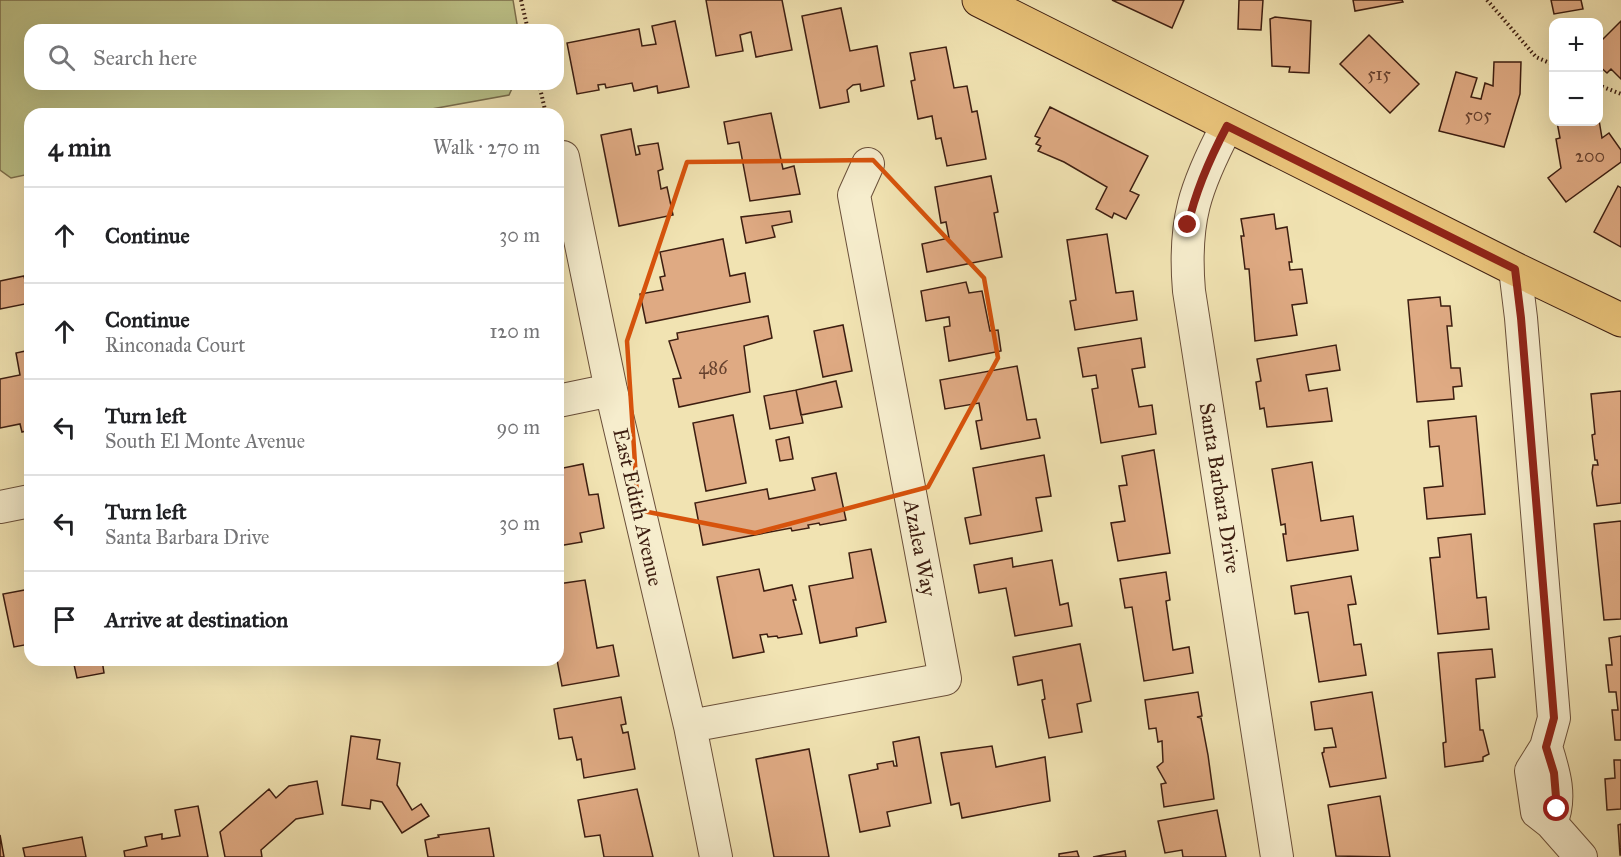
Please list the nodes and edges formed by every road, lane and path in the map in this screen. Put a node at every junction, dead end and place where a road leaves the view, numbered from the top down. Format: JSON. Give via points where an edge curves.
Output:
{"nodes":[{"id":1,"x":521,"y":0,"type":"edge"},
{"id":2,"x":979,"y":0,"type":"edge"},
{"id":3,"x":1487,"y":0,"type":"edge"},
{"id":4,"x":527,"y":24,"type":"edge"},
{"id":5,"x":1549,"y":63,"type":"edge"},
{"id":6,"x":1603,"y":87,"type":"edge"},
{"id":7,"x":540,"y":90,"type":"edge"},
{"id":8,"x":1621,"y":94,"type":"edge"},
{"id":9,"x":545,"y":108,"type":"edge"},
{"id":10,"x":1227,"y":126,"type":"junction"},
{"id":11,"x":564,"y":162,"type":"edge"},
{"id":12,"x":868,"y":164,"type":"dead end"},
{"id":13,"x":1515,"y":269,"type":"junction"},
{"id":14,"x":1621,"y":320,"type":"edge"},
{"id":15,"x":611,"y":390,"type":"junction"},
{"id":16,"x":564,"y":399,"type":"edge"},
{"id":17,"x":24,"y":502,"type":"edge"},
{"id":18,"x":0,"y":507,"type":"edge"},
{"id":19,"x":690,"y":726,"type":"junction"},
{"id":20,"x":716,"y":857,"type":"edge"},
{"id":21,"x":1277,"y":857,"type":"edge"},
{"id":22,"x":1581,"y":857,"type":"edge"}],
"edges":[{"from":1,"to":4,"type":"path"},
{"from":2,"to":10,"type":"main road"},
{"from":3,"to":5,"type":"path","via":[[1536,57]]},
{"from":6,"to":8,"type":"path"},
{"from":7,"to":9,"type":"path"},
{"from":10,"to":13,"type":"main road"},
{"from":10,"to":21,"type":"street","name":"Santa Barbara Drive","via":[[1195,195],[1186,255]]},
{"from":11,"to":15,"type":"street","name":"East Edith Avenue"},
{"from":12,"to":19,"type":"street","name":"Azalea Way","via":[[854,195],[945,679]]},
{"from":13,"to":14,"type":"main road"},
{"from":13,"to":22,"type":"street","via":[[1557,809],[1551,823]]},
{"from":15,"to":16,"type":"street"},
{"from":15,"to":19,"type":"street","name":"East Edith Avenue"},
{"from":17,"to":18,"type":"street"},
{"from":19,"to":20,"type":"street","name":"East Edith Avenue"}]}
